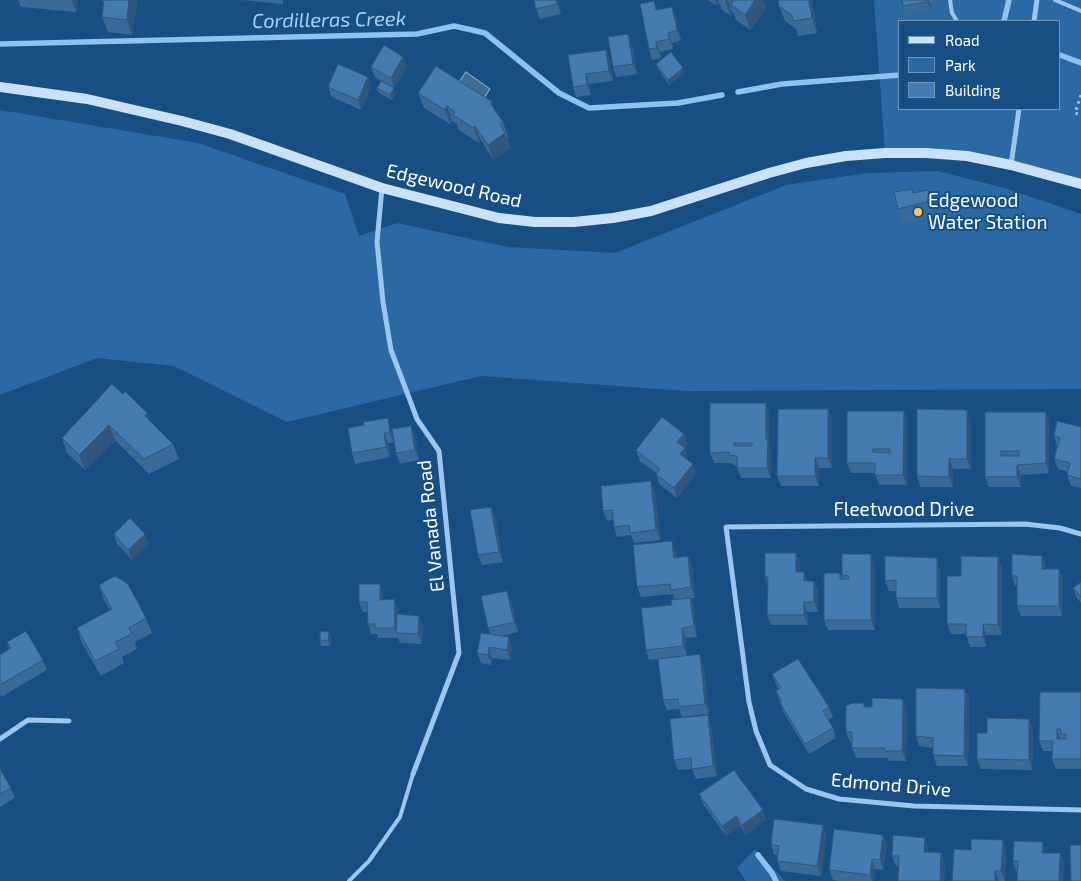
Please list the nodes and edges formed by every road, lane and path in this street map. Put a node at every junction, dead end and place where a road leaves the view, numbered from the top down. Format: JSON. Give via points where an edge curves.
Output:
{"nodes":[{"id":1,"x":950,"y":0,"type":"edge"},
{"id":2,"x":1037,"y":0,"type":"edge"},
{"id":3,"x":1055,"y":0,"type":"edge"},
{"id":4,"x":1081,"y":11,"type":"edge"},
{"id":5,"x":956,"y":20,"type":"edge"},
{"id":6,"x":1034,"y":20,"type":"edge"},
{"id":7,"x":0,"y":87,"type":"edge"},
{"id":8,"x":1081,"y":95,"type":"edge"},
{"id":9,"x":1019,"y":110,"type":"edge"},
{"id":10,"x":1081,"y":115,"type":"edge"},
{"id":11,"x":1011,"y":165,"type":"junction"},
{"id":12,"x":1081,"y":184,"type":"edge"},
{"id":13,"x":382,"y":188,"type":"junction"},
{"id":14,"x":726,"y":527,"type":"joint"},
{"id":15,"x":1081,"y":534,"type":"edge"},
{"id":16,"x":69,"y":721,"type":"dead end"},
{"id":17,"x":0,"y":738,"type":"edge"},
{"id":18,"x":413,"y":774,"type":"joint"},
{"id":19,"x":1081,"y":810,"type":"edge"},
{"id":20,"x":349,"y":881,"type":"edge"}],
"edges":[{"from":1,"to":5,"type":"lane"},
{"from":2,"to":6,"type":"street"},
{"from":3,"to":4,"type":"lane"},
{"from":7,"to":13,"type":"main road","name":"Edgewood Road","via":[[87,99],[182,121],[230,134]]},
{"from":8,"to":10,"type":"path","via":[[1075,113]]},
{"from":9,"to":11,"type":"street"},
{"from":11,"to":12,"type":"main road","name":"Edgewood Road"},
{"from":11,"to":13,"type":"main road","name":"Edgewood Road","via":[[926,152],[846,156],[769,173],[651,211],[574,222],[499,218]]},
{"from":13,"to":18,"type":"street","name":"El Vanada Road","via":[[376,242],[383,302],[391,350],[417,419],[439,451],[459,653]]},
{"from":14,"to":15,"type":"street","name":"Fleetwood Drive","via":[[1025,524]]},
{"from":14,"to":19,"type":"street","name":"Edmond Drive","via":[[748,702],[770,765],[806,789],[839,799],[914,806]]},
{"from":16,"to":17,"type":"street","via":[[28,720]]},
{"from":18,"to":20,"type":"lane","via":[[400,817],[369,861]]}]}
